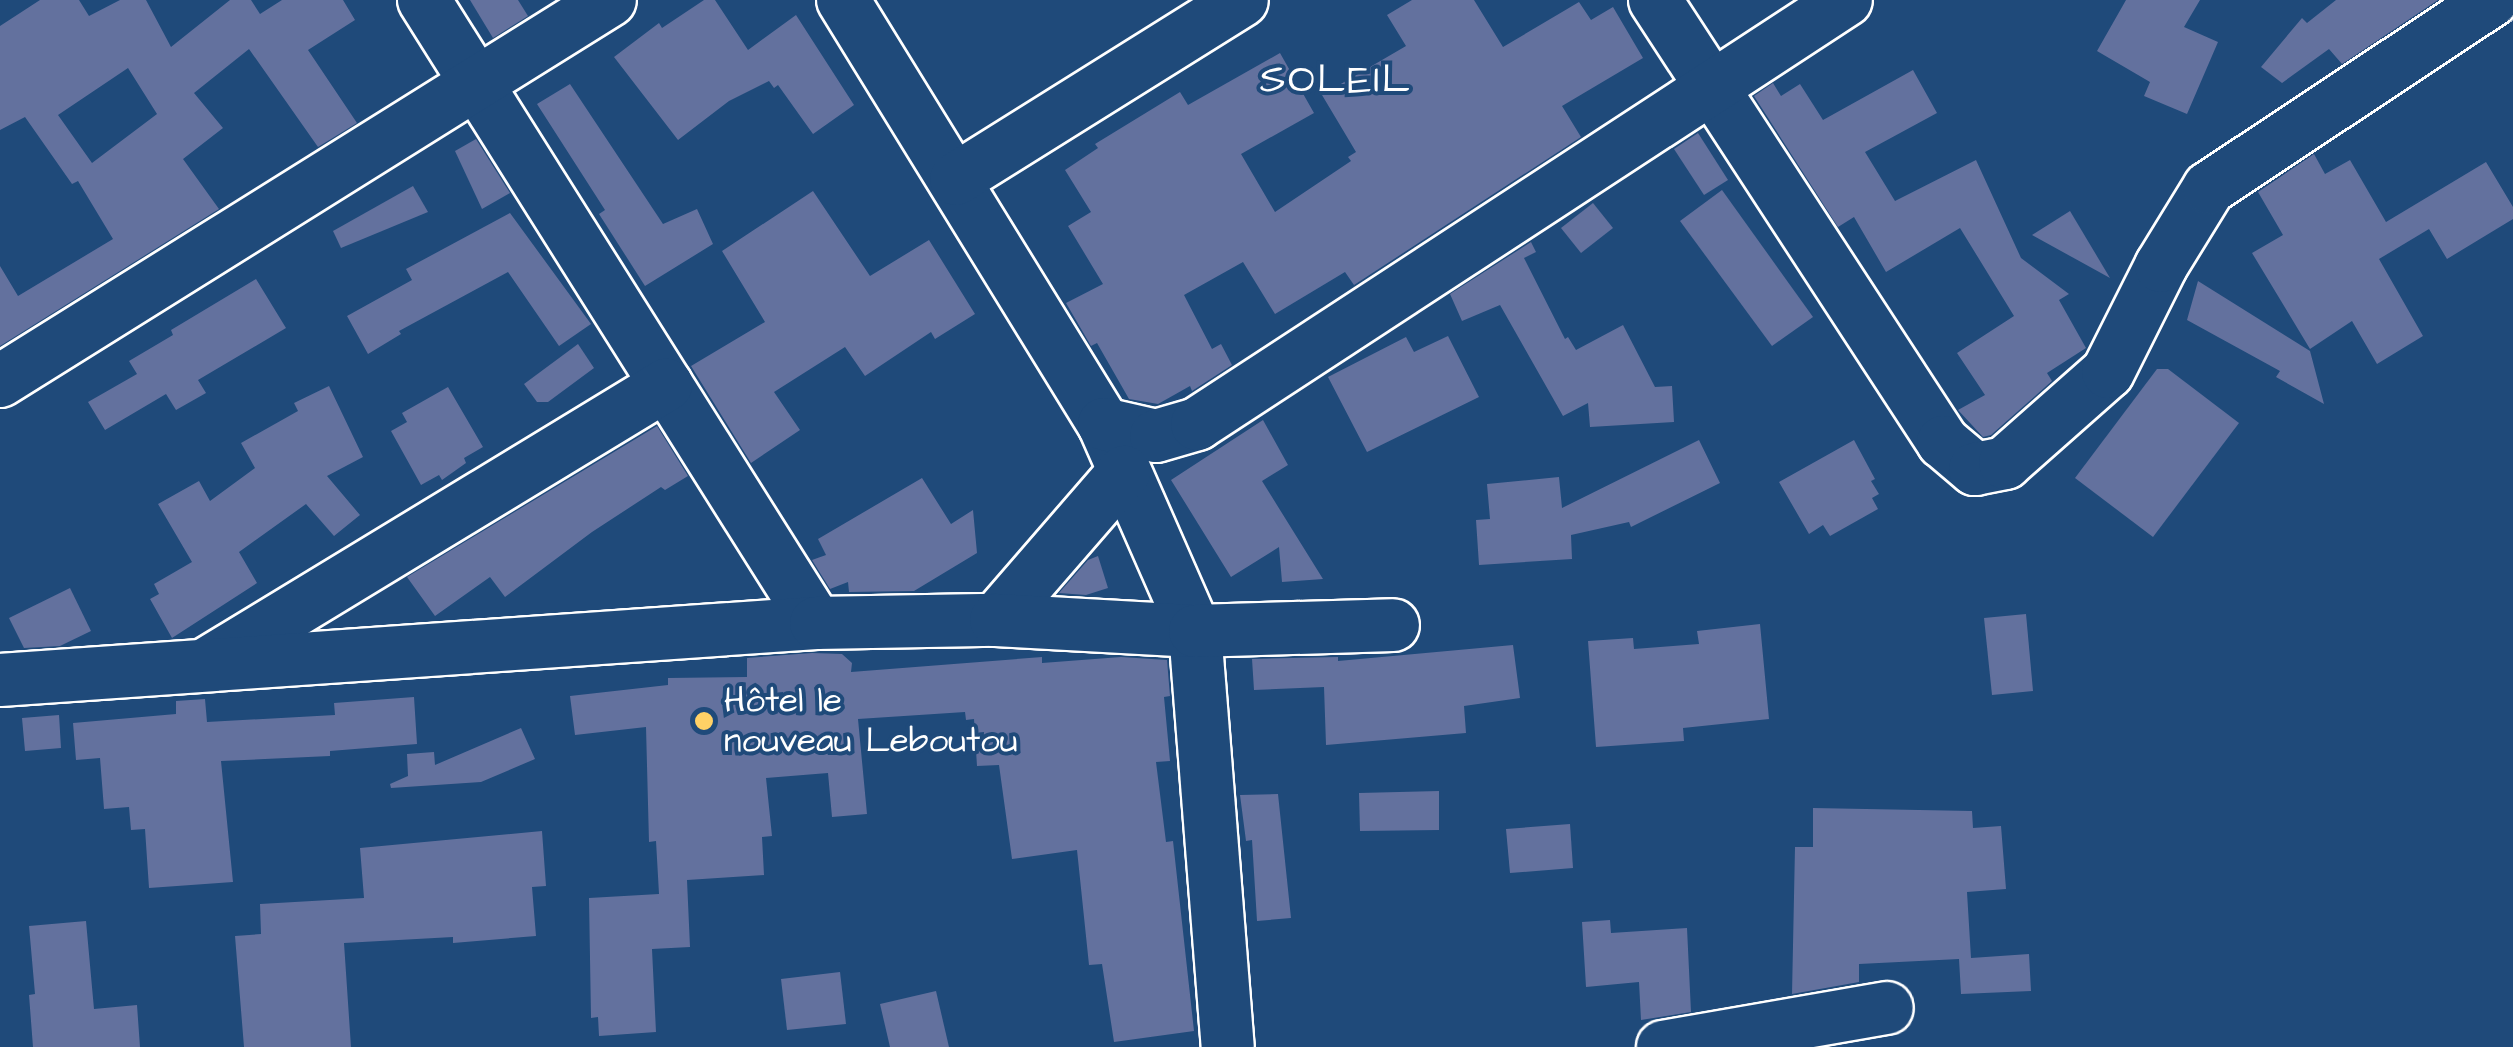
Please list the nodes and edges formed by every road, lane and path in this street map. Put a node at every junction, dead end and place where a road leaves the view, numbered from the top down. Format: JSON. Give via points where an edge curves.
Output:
{"nodes":[{"id":1,"x":424,"y":0,"type":"edge"},
{"id":2,"x":610,"y":0,"type":"edge"},
{"id":3,"x":844,"y":0,"type":"edge"},
{"id":4,"x":1242,"y":0,"type":"edge"},
{"id":5,"x":1655,"y":0,"type":"edge"},
{"id":6,"x":1846,"y":0,"type":"edge"},
{"id":7,"x":2492,"y":0,"type":"edge"},
{"id":8,"x":477,"y":83,"type":"junction"},
{"id":9,"x":1712,"y":90,"type":"junction"},
{"id":10,"x":956,"y":179,"type":"junction"},
{"id":11,"x":0,"y":381,"type":"edge"},
{"id":12,"x":666,"y":385,"type":"junction"},
{"id":13,"x":1104,"y":424,"type":"junction"},
{"id":14,"x":1124,"y":472,"type":"junction"},
{"id":15,"x":996,"y":620,"type":"junction"},
{"id":16,"x":816,"y":624,"type":"junction"},
{"id":17,"x":1393,"y":625,"type":"dead end"},
{"id":18,"x":1194,"y":631,"type":"junction"},
{"id":19,"x":204,"y":666,"type":"junction"},
{"id":20,"x":0,"y":680,"type":"edge"},
{"id":21,"x":1886,"y":1008,"type":"dead end"},
{"id":22,"x":1241,"y":1043,"type":"edge"},
{"id":23,"x":1662,"y":1047,"type":"edge"}],
"edges":[{"from":1,"to":8,"type":"street"},
{"from":2,"to":8,"type":"street"},
{"from":3,"to":10,"type":"street"},
{"from":4,"to":10,"type":"street"},
{"from":5,"to":9,"type":"street"},
{"from":6,"to":9,"type":"street"},
{"from":7,"to":9,"type":"street","via":[[2209,188],[2108,372],[2005,463],[1975,469],[1943,442]]},
{"from":8,"to":11,"type":"street"},
{"from":8,"to":12,"type":"street"},
{"from":9,"to":13,"type":"street","via":[[1197,424],[1156,436]]},
{"from":10,"to":13,"type":"street"},
{"from":12,"to":16,"type":"street"},
{"from":12,"to":19,"type":"street"},
{"from":13,"to":14,"type":"street"},
{"from":14,"to":15,"type":"street"},
{"from":14,"to":18,"type":"street"},
{"from":15,"to":16,"type":"street"},
{"from":15,"to":18,"type":"street"},
{"from":16,"to":19,"type":"street"},
{"from":17,"to":18,"type":"street"},
{"from":18,"to":22,"type":"street"},
{"from":19,"to":20,"type":"street"},
{"from":21,"to":23,"type":"street"}]}
